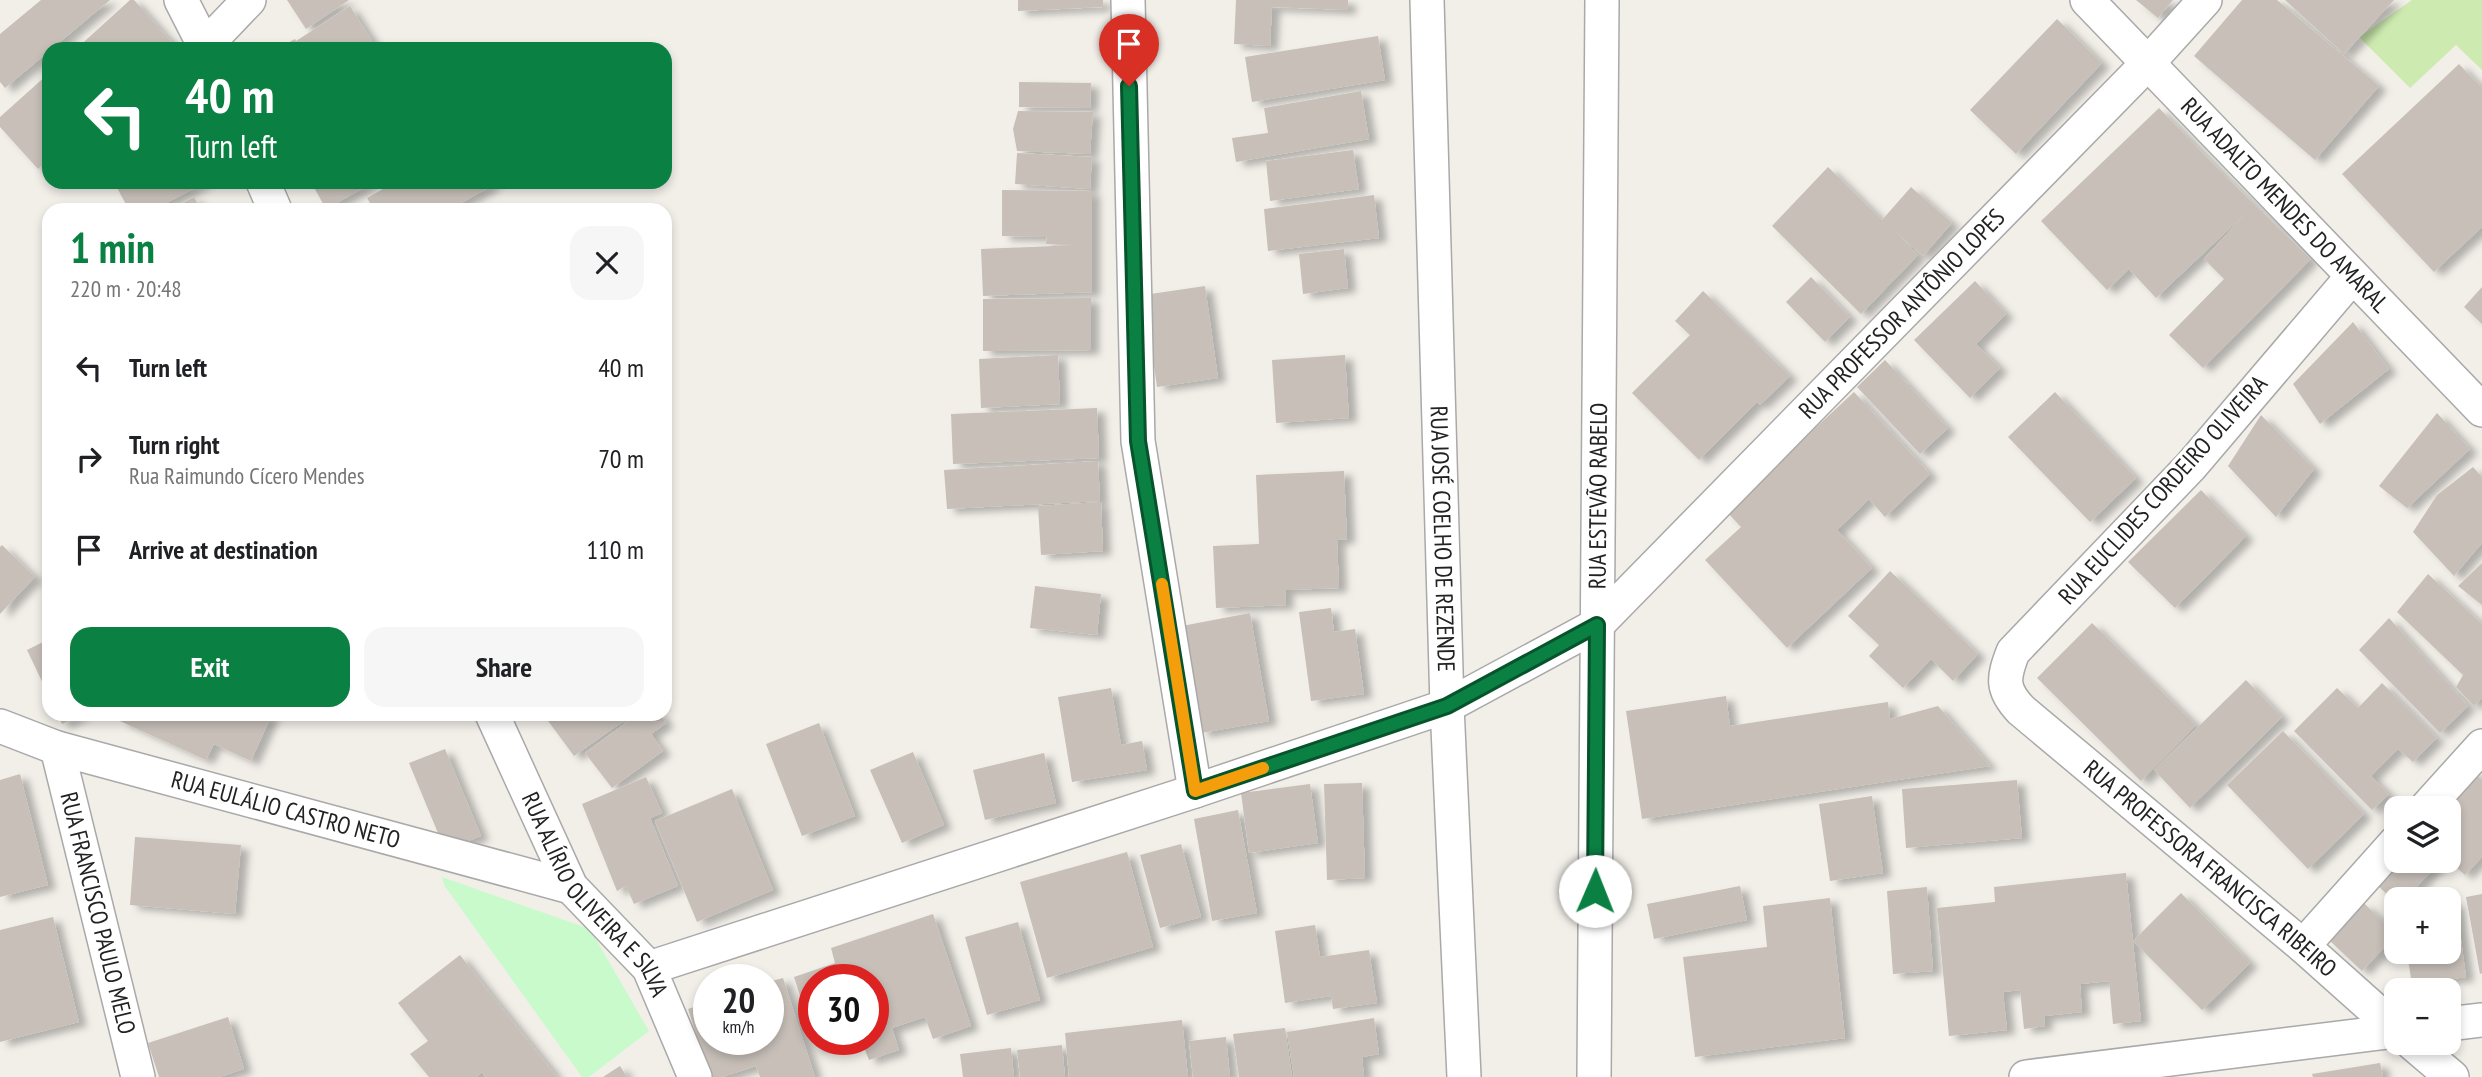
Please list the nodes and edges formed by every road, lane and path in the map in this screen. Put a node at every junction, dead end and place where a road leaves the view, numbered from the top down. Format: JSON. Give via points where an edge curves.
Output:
{"nodes":[{"id":1,"x":181,"y":0,"type":"edge"},
{"id":2,"x":248,"y":0,"type":"edge"},
{"id":3,"x":1128,"y":0,"type":"edge"},
{"id":4,"x":1427,"y":0,"type":"edge"},
{"id":5,"x":1602,"y":0,"type":"edge"},
{"id":6,"x":2087,"y":0,"type":"edge"},
{"id":7,"x":2204,"y":0,"type":"edge"},
{"id":8,"x":203,"y":42,"type":"edge"},
{"id":9,"x":211,"y":42,"type":"edge"},
{"id":10,"x":2147,"y":64,"type":"junction"},
{"id":11,"x":2352,"y":277,"type":"junction"},
{"id":12,"x":2482,"y":410,"type":"edge"},
{"id":13,"x":1597,"y":625,"type":"junction"},
{"id":14,"x":1447,"y":706,"type":"junction"},
{"id":15,"x":2021,"y":710,"type":"joint"},
{"id":16,"x":495,"y":721,"type":"edge"},
{"id":17,"x":0,"y":726,"type":"edge"},
{"id":18,"x":2482,"y":746,"type":"edge"},
{"id":19,"x":57,"y":748,"type":"junction"},
{"id":20,"x":1195,"y":791,"type":"junction"},
{"id":21,"x":2437,"y":796,"type":"edge"},
{"id":22,"x":2384,"y":855,"type":"edge"},
{"id":23,"x":571,"y":887,"type":"junction"},
{"id":24,"x":2303,"y":946,"type":"junction"},
{"id":25,"x":649,"y":968,"type":"junction"},
{"id":26,"x":2384,"y":1019,"type":"edge"},
{"id":27,"x":2482,"y":1020,"type":"edge"},
{"id":28,"x":2461,"y":1022,"type":"edge"},
{"id":29,"x":2384,"y":1032,"type":"edge"},
{"id":30,"x":2426,"y":1055,"type":"edge"},
{"id":31,"x":138,"y":1077,"type":"edge"},
{"id":32,"x":695,"y":1077,"type":"edge"},
{"id":33,"x":1464,"y":1077,"type":"edge"},
{"id":34,"x":1594,"y":1077,"type":"edge"},
{"id":35,"x":2026,"y":1077,"type":"edge"},
{"id":36,"x":2452,"y":1077,"type":"edge"}],
"edges":[{"from":1,"to":8,"type":"street"},
{"from":2,"to":9,"type":"street"},
{"from":3,"to":20,"type":"street","via":[[1138,441]]},
{"from":4,"to":14,"type":"street","name":"RUA JOSÉ COELHO DE REZENDE"},
{"from":5,"to":13,"type":"street","name":"RUA ESTEVÃO RABELO"},
{"from":6,"to":10,"type":"street","name":"RUA ADALTO MENDES DO AMARAL"},
{"from":7,"to":10,"type":"street","name":"RUA PROFESSOR ANTÔNIO LOPES"},
{"from":10,"to":11,"type":"street","name":"RUA ADALTO MENDES DO AMARAL"},
{"from":10,"to":13,"type":"street","name":"RUA PROFESSOR ANTÔNIO LOPES"},
{"from":11,"to":12,"type":"street","name":"RUA ADALTO MENDES DO AMARAL"},
{"from":11,"to":15,"type":"street","name":"RUA EUCLIDES CORDEIRO OLIVEIRA","via":[[2191,466],[2013,652],[2006,685],[2008,696]]},
{"from":13,"to":14,"type":"street","name":"RUA PROFESSOR ANTÔNIO LOPES"},
{"from":13,"to":34,"type":"street","name":"RUA ESTEVÃO RABELO"},
{"from":14,"to":20,"type":"street","name":"RUA PROFESSOR ANTÔNIO LOPES"},
{"from":14,"to":33,"type":"street","name":"RUA JOSÉ COELHO DE REZENDE"},
{"from":15,"to":24,"type":"street","name":"RUA PROFESSORA FRANCISCA RIBEIRO"},
{"from":16,"to":23,"type":"street","name":"RUA ALÍRIO OLIVEIRA E SILVA"},
{"from":17,"to":19,"type":"street","name":"RUA EULÁLIO CASTRO NETO"},
{"from":18,"to":21,"type":"street"},
{"from":19,"to":23,"type":"street","name":"RUA EULÁLIO CASTRO NETO"},
{"from":19,"to":31,"type":"street","name":"RUA FRANCISCO PAULO MELO"},
{"from":20,"to":25,"type":"street","name":"RUA PROFESSOR ANTÔNIO LOPES"},
{"from":22,"to":24,"type":"street"},
{"from":23,"to":25,"type":"street","name":"RUA ALÍRIO OLIVEIRA E SILVA"},
{"from":24,"to":26,"type":"street","name":"RUA PROFESSORA FRANCISCA RIBEIRO"},
{"from":25,"to":32,"type":"street","name":"RUA ALÍRIO OLIVEIRA E SILVA"},
{"from":27,"to":28,"type":"street"},
{"from":29,"to":35,"type":"street"},
{"from":30,"to":36,"type":"street"}]}
